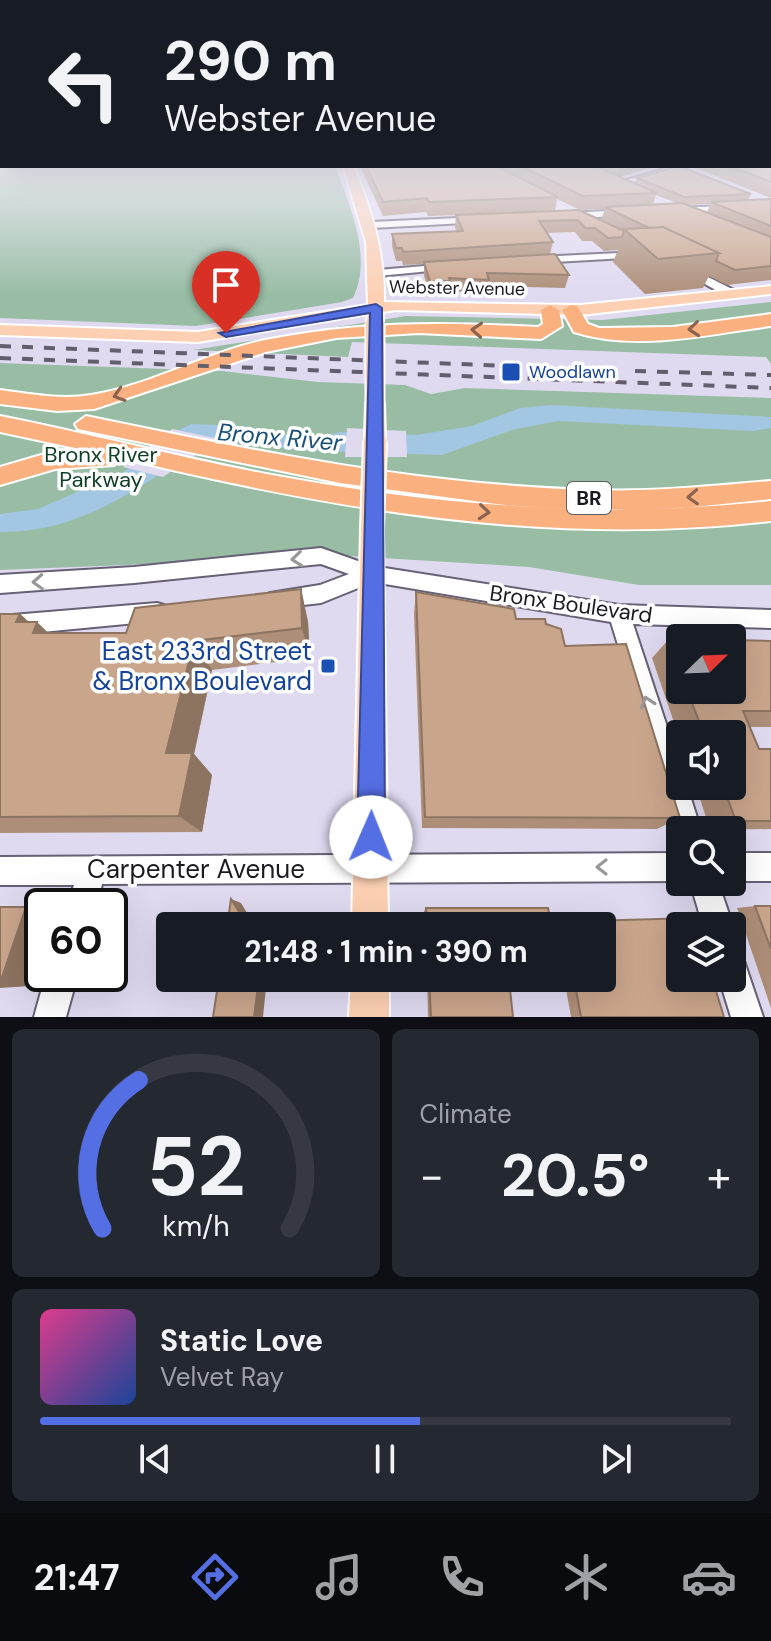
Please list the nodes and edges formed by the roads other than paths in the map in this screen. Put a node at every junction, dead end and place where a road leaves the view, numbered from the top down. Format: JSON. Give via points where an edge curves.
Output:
{"nodes":[{"id":1,"x":362,"y":201,"type":"edge"},
{"id":2,"x":771,"y":206,"type":"edge"},
{"id":3,"x":558,"y":211,"type":"edge"},
{"id":4,"x":643,"y":213,"type":"edge"},
{"id":5,"x":577,"y":215,"type":"junction"},
{"id":6,"x":494,"y":219,"type":"edge"},
{"id":7,"x":705,"y":222,"type":"edge"},
{"id":8,"x":371,"y":225,"type":"junction"},
{"id":9,"x":597,"y":225,"type":"edge"},
{"id":10,"x":626,"y":240,"type":"edge"},
{"id":11,"x":668,"y":260,"type":"edge"},
{"id":12,"x":526,"y":261,"type":"edge"},
{"id":13,"x":456,"y":266,"type":"edge"},
{"id":14,"x":378,"y":273,"type":"junction"},
{"id":15,"x":771,"y":290,"type":"edge"},
{"id":16,"x":732,"y":294,"type":"junction"},
{"id":17,"x":550,"y":310,"type":"junction"},
{"id":18,"x":571,"y":310,"type":"junction"},
{"id":19,"x":376,"y":315,"type":"junction"},
{"id":20,"x":771,"y":320,"type":"edge"},
{"id":21,"x":0,"y":330,"type":"edge"},
{"id":22,"x":0,"y":397,"type":"edge"},
{"id":23,"x":0,"y":407,"type":"edge"},
{"id":24,"x":0,"y":424,"type":"edge"},
{"id":25,"x":137,"y":451,"type":"junction"},
{"id":26,"x":196,"y":465,"type":"junction"},
{"id":27,"x":0,"y":476,"type":"edge"},
{"id":28,"x":771,"y":490,"type":"edge"},
{"id":29,"x":771,"y":511,"type":"edge"},
{"id":30,"x":713,"y":517,"type":"junction"},
{"id":31,"x":771,"y":520,"type":"edge"},
{"id":32,"x":372,"y":574,"type":"junction"},
{"id":33,"x":0,"y":584,"type":"edge"},
{"id":34,"x":255,"y":602,"type":"edge"},
{"id":35,"x":179,"y":610,"type":"edge"},
{"id":36,"x":619,"y":614,"type":"junction"},
{"id":37,"x":771,"y":619,"type":"edge"},
{"id":38,"x":0,"y":626,"type":"edge"},
{"id":39,"x":684,"y":816,"type":"edge"},
{"id":40,"x":666,"y":867,"type":"edge"},
{"id":41,"x":746,"y":867,"type":"edge"},
{"id":42,"x":771,"y":867,"type":"edge"},
{"id":43,"x":371,"y":868,"type":"junction"},
{"id":44,"x":92,"y":870,"type":"junction"},
{"id":45,"x":0,"y":871,"type":"edge"},
{"id":46,"x":87,"y":888,"type":"edge"},
{"id":47,"x":370,"y":912,"type":"edge"},
{"id":48,"x":57,"y":992,"type":"edge"},
{"id":49,"x":370,"y":992,"type":"edge"},
{"id":50,"x":739,"y":992,"type":"edge"},
{"id":51,"x":50,"y":1017,"type":"edge"},
{"id":52,"x":369,"y":1017,"type":"edge"},
{"id":53,"x":747,"y":1017,"type":"edge"}],
"edges":[{"from":1,"to":8,"type":"main road"},
{"from":2,"to":7,"type":"street","via":[[672,209]]},
{"from":3,"to":5,"type":"street"},
{"from":4,"to":5,"type":"street"},
{"from":5,"to":9,"type":"street"},
{"from":6,"to":8,"type":"street"},
{"from":8,"to":14,"type":"main road"},
{"from":10,"to":12,"type":"street","via":[[655,254]]},
{"from":11,"to":16,"type":"street"},
{"from":13,"to":14,"type":"street"},
{"from":14,"to":19,"type":"main road"},
{"from":15,"to":16,"type":"main road","name":"Webster Avenue"},
{"from":16,"to":18,"type":"main road","name":"Webster Avenue"},
{"from":17,"to":18,"type":"main road","name":"Webster Avenue"},
{"from":17,"to":19,"type":"main road","name":"Webster Avenue","via":[[414,305]]},
{"from":17,"to":22,"type":"highway","one_way":true,"via":[[553,326],[541,333],[419,327],[336,332],[272,344],[94,402]]},
{"from":20,"to":18,"type":"highway","one_way":true,"via":[[601,334],[581,328]]},
{"from":19,"to":21,"type":"main road","name":"Webster Avenue","via":[[198,337]]},
{"from":19,"to":32,"type":"main road","bridge":true},
{"from":23,"to":25,"type":"highway","number":"BR"},
{"from":24,"to":25,"type":"highway","number":"BR"},
{"from":25,"to":26,"type":"highway"},
{"from":25,"to":26,"type":"highway","number":"BR"},
{"from":25,"to":27,"type":"highway","via":[[33,464]]},
{"from":28,"to":26,"type":"highway","number":"BR","one_way":true,"via":[[671,498],[507,495]]},
{"from":26,"to":30,"type":"highway","number":"BR","one_way":true,"via":[[297,489],[406,505],[516,515]]},
{"from":29,"to":30,"type":"highway","number":"BR"},
{"from":30,"to":31,"type":"highway"},
{"from":32,"to":33,"type":"street","name":"Bronx Boulevard","one_way":true,"via":[[321,556]]},
{"from":32,"to":34,"type":"street","via":[[321,594]]},
{"from":32,"to":36,"type":"street","name":"Bronx Boulevard"},
{"from":32,"to":43,"type":"main road"},
{"from":35,"to":38,"type":"street"},
{"from":36,"to":37,"type":"street","name":"Bronx Boulevard"},
{"from":39,"to":36,"type":"street","one_way":true},
{"from":40,"to":43,"type":"street","name":"Carpenter Avenue","one_way":true},
{"from":41,"to":42,"type":"street"},
{"from":43,"to":44,"type":"street","name":"Carpenter Avenue"},
{"from":43,"to":47,"type":"main road"},
{"from":44,"to":45,"type":"street","name":"Carpenter Avenue"},
{"from":44,"to":46,"type":"street"},
{"from":48,"to":51,"type":"street"},
{"from":49,"to":52,"type":"main road"},
{"from":50,"to":53,"type":"street"}]}
